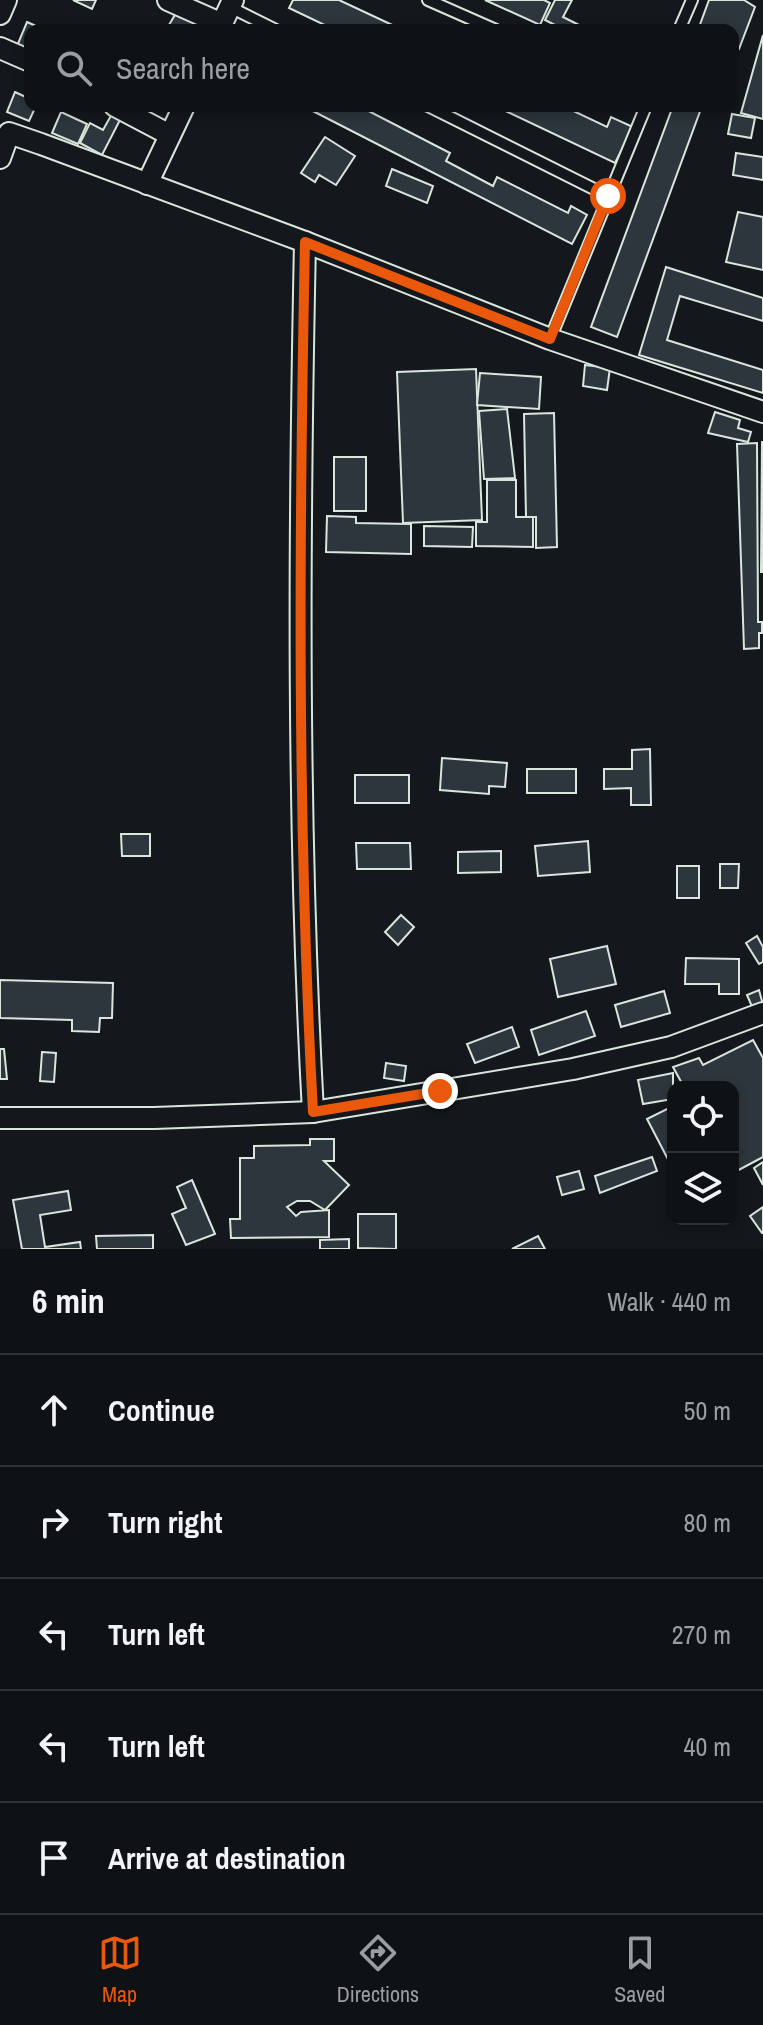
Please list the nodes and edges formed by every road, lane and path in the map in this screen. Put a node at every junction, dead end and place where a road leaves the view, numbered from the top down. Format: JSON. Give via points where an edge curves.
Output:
{"nodes":[{"id":1,"x":6,"y":0,"type":"edge"},
{"id":2,"x":168,"y":0,"type":"edge"},
{"id":3,"x":428,"y":0,"type":"edge"},
{"id":4,"x":692,"y":0,"type":"edge"},
{"id":5,"x":0,"y":14,"type":"edge"},
{"id":6,"x":226,"y":15,"type":"edge"},
{"id":7,"x":256,"y":24,"type":"edge"},
{"id":8,"x":482,"y":24,"type":"edge"},
{"id":9,"x":682,"y":24,"type":"edge"},
{"id":10,"x":0,"y":48,"type":"edge"},
{"id":11,"x":24,"y":58,"type":"edge"},
{"id":12,"x":126,"y":112,"type":"edge"},
{"id":13,"x":181,"y":112,"type":"edge"},
{"id":14,"x":440,"y":112,"type":"edge"},
{"id":15,"x":643,"y":112,"type":"edge"},
{"id":16,"x":5,"y":131,"type":"edge"},
{"id":17,"x":170,"y":135,"type":"junction"},
{"id":18,"x":0,"y":158,"type":"edge"},
{"id":19,"x":147,"y":184,"type":"junction"},
{"id":20,"x":608,"y":196,"type":"junction"},
{"id":21,"x":305,"y":242,"type":"junction"},
{"id":22,"x":550,"y":339,"type":"junction"},
{"id":23,"x":763,"y":412,"type":"edge"},
{"id":24,"x":763,"y":1013,"type":"edge"},
{"id":25,"x":313,"y":1112,"type":"junction"},
{"id":26,"x":0,"y":1118,"type":"edge"}],
"edges":[{"from":1,"to":5,"type":"street"},
{"from":2,"to":6,"type":"street"},
{"from":3,"to":8,"type":"lane"},
{"from":4,"to":9,"type":"lane"},
{"from":6,"to":7,"type":"lane"},
{"from":10,"to":11,"type":"street"},
{"from":12,"to":17,"type":"street"},
{"from":13,"to":17,"type":"street"},
{"from":14,"to":20,"type":"lane"},
{"from":15,"to":20,"type":"lane"},
{"from":16,"to":18,"type":"street"},
{"from":16,"to":19,"type":"street"},
{"from":17,"to":19,"type":"street"},
{"from":19,"to":21,"type":"street"},
{"from":20,"to":22,"type":"lane"},
{"from":21,"to":22,"type":"street"},
{"from":21,"to":25,"type":"street","via":[[298,580]]},
{"from":22,"to":23,"type":"street"},
{"from":24,"to":25,"type":"street","via":[[671,1047],[573,1069]]},
{"from":25,"to":26,"type":"street"}]}
